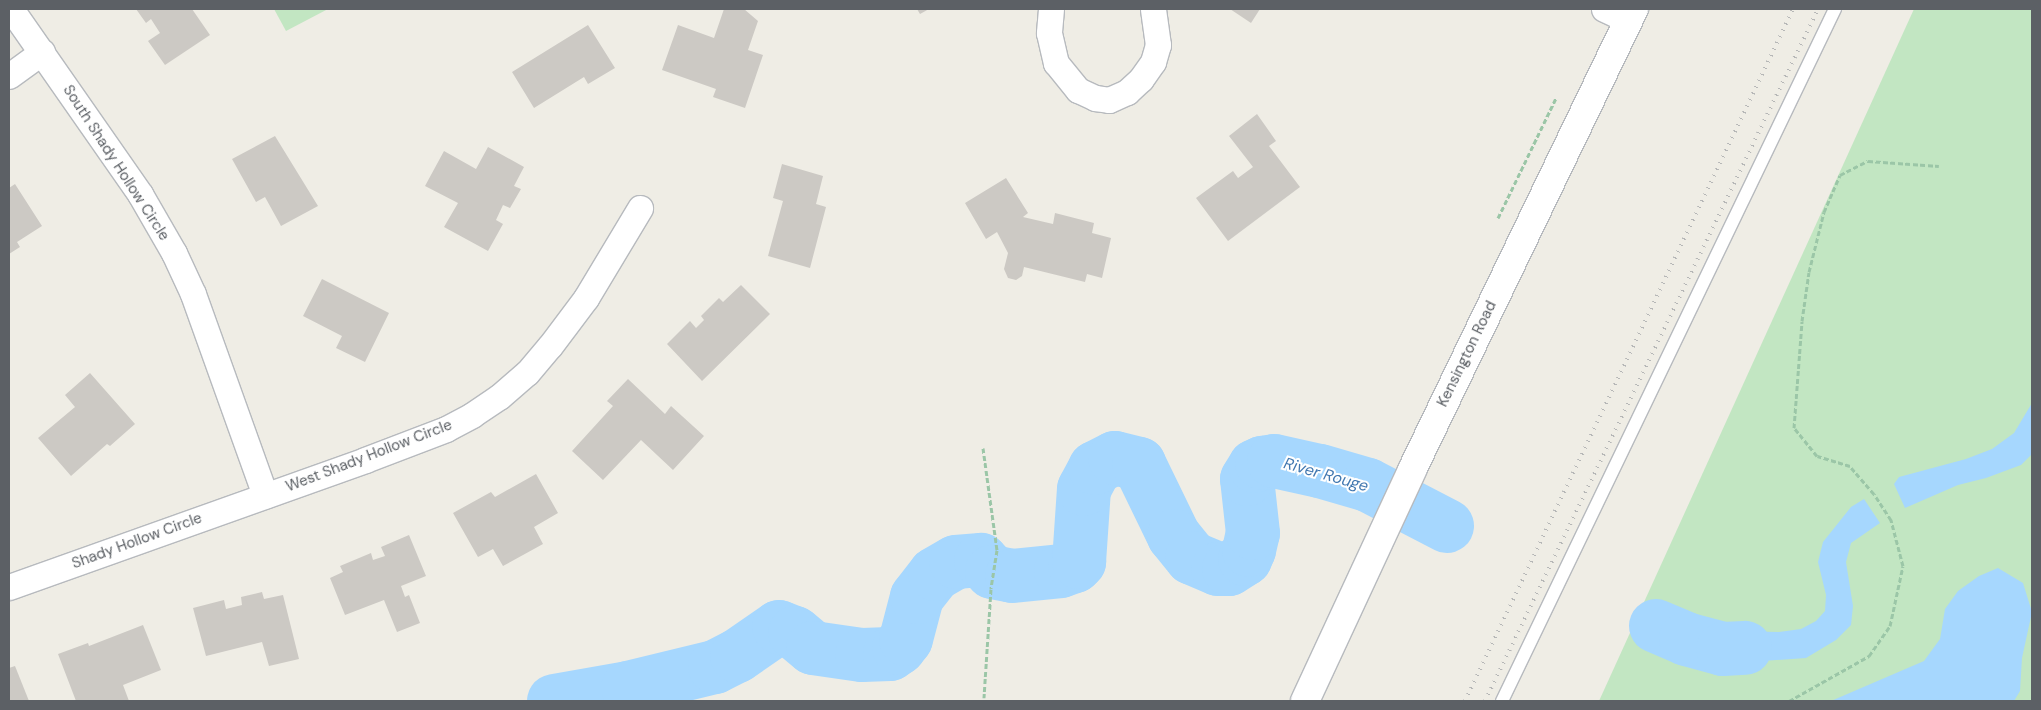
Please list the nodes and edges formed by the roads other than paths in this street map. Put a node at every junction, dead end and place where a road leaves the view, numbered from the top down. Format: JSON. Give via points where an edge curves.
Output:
{"nodes":[{"id":1,"x":11,"y":9,"type":"edge"},
{"id":2,"x":1051,"y":9,"type":"edge"},
{"id":3,"x":1153,"y":9,"type":"edge"},
{"id":4,"x":1835,"y":9,"type":"edge"},
{"id":5,"x":1622,"y":13,"type":"edge"},
{"id":6,"x":42,"y":52,"type":"junction"},
{"id":7,"x":9,"y":76,"type":"edge"},
{"id":8,"x":640,"y":208,"type":"dead end"},
{"id":9,"x":265,"y":495,"type":"junction"},
{"id":10,"x":9,"y":587,"type":"edge"},
{"id":11,"x":1305,"y":701,"type":"edge"},
{"id":12,"x":1502,"y":701,"type":"edge"}],
"edges":[{"from":1,"to":6,"type":"street","name":"South Shady Hollow Circle"},
{"from":2,"to":3,"type":"street","via":[[1049,33],[1056,62],[1078,90],[1109,100],[1127,92],[1153,62],[1158,45]]},
{"from":4,"to":12,"type":"lane"},
{"from":5,"to":11,"type":"street","name":"Kensington Road"},
{"from":6,"to":7,"type":"street"},
{"from":6,"to":9,"type":"street","name":"South Shady Hollow Circle","via":[[140,194],[174,253]]},
{"from":8,"to":9,"type":"street","name":"West Shady Hollow Circle","via":[[566,326],[499,397],[446,430]]},
{"from":9,"to":10,"type":"street","name":"Shady Hollow Circle"}]}
